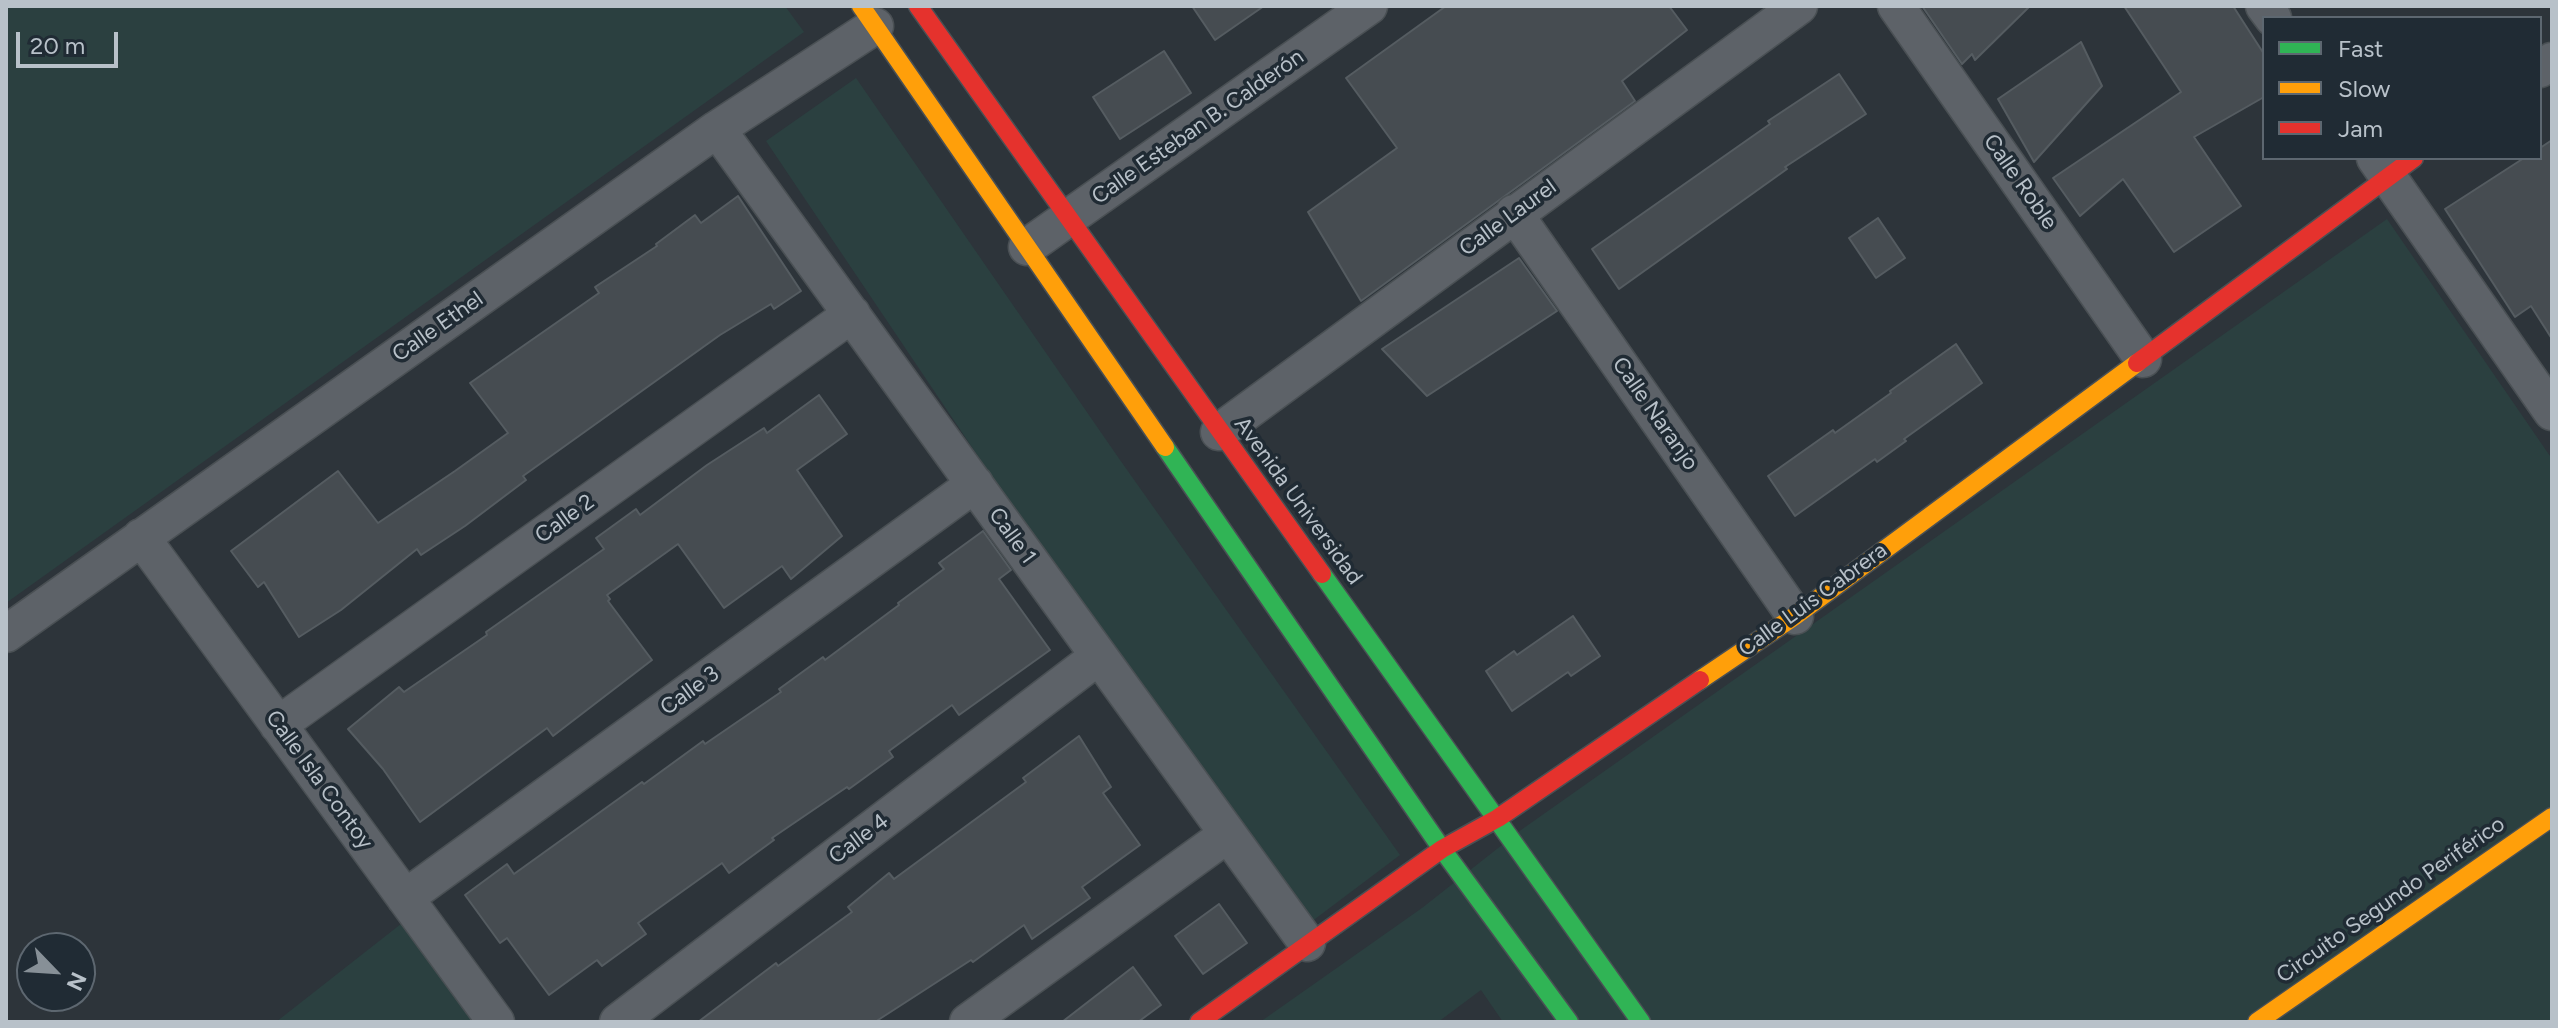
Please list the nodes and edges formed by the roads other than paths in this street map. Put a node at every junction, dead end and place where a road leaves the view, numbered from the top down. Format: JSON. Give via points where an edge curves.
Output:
{"nodes":[{"id":1,"x":918,"y":6,"type":"edge"},
{"id":2,"x":1369,"y":6,"type":"edge"},
{"id":3,"x":1799,"y":6,"type":"edge"},
{"id":4,"x":1896,"y":6,"type":"edge"},
{"id":5,"x":868,"y":16,"type":"edge"},
{"id":6,"x":717,"y":129,"type":"junction"},
{"id":7,"x":2392,"y":164,"type":"edge"},
{"id":8,"x":1514,"y":213,"type":"junction"},
{"id":9,"x":1068,"y":219,"type":"junction"},
{"id":10,"x":1027,"y":247,"type":"junction"},
{"id":11,"x":852,"y":314,"type":"junction"},
{"id":12,"x":2143,"y":359,"type":"junction"},
{"id":13,"x":2552,"y":412,"type":"edge"},
{"id":14,"x":1219,"y":432,"type":"junction"},
{"id":15,"x":975,"y":484,"type":"junction"},
{"id":16,"x":141,"y":537,"type":"junction"},
{"id":17,"x":1795,"y":616,"type":"junction"},
{"id":18,"x":6,"y":634,"type":"edge"},
{"id":19,"x":1099,"y":656,"type":"junction"},
{"id":20,"x":278,"y":725,"type":"junction"},
{"id":21,"x":2552,"y":817,"type":"edge"},
{"id":22,"x":1498,"y":818,"type":"junction"},
{"id":23,"x":1228,"y":834,"type":"junction"},
{"id":24,"x":1442,"y":849,"type":"junction"},
{"id":25,"x":405,"y":898,"type":"junction"},
{"id":26,"x":1307,"y":943,"type":"junction"},
{"id":27,"x":496,"y":1022,"type":"edge"},
{"id":28,"x":618,"y":1022,"type":"edge"},
{"id":29,"x":968,"y":1022,"type":"edge"},
{"id":30,"x":1199,"y":1022,"type":"edge"},
{"id":31,"x":1569,"y":1022,"type":"edge"},
{"id":32,"x":1641,"y":1022,"type":"edge"},
{"id":33,"x":2257,"y":1022,"type":"edge"}],
"edges":[{"from":1,"to":9,"type":"main road","name":"Avenida Universidad"},
{"from":2,"to":9,"type":"street","name":"Calle Esteban B. Calderón"},
{"from":3,"to":8,"type":"street","name":"Calle Laurel"},
{"from":4,"to":12,"type":"street","name":"Calle Roble"},
{"from":5,"to":6,"type":"street","name":"Calle Ethel"},
{"from":5,"to":10,"type":"main road"},
{"from":6,"to":11,"type":"street","name":"Calle 1"},
{"from":6,"to":16,"type":"street","name":"Calle Ethel"},
{"from":7,"to":12,"type":"main road","name":"Calle Luis Cabrera"},
{"from":7,"to":13,"type":"street"},
{"from":8,"to":14,"type":"street","name":"Calle Laurel"},
{"from":8,"to":17,"type":"street","name":"Calle Naranjo"},
{"from":9,"to":10,"type":"street","name":"Calle Esteban B. Calderón"},
{"from":9,"to":14,"type":"main road","name":"Avenida Universidad"},
{"from":10,"to":24,"type":"main road"},
{"from":11,"to":15,"type":"street","name":"Calle 1"},
{"from":11,"to":20,"type":"street","name":"Calle 2"},
{"from":12,"to":17,"type":"main road","name":"Calle Luis Cabrera"},
{"from":14,"to":22,"type":"main road","name":"Avenida Universidad"},
{"from":15,"to":19,"type":"street","name":"Calle 1"},
{"from":15,"to":25,"type":"street","name":"Calle 3"},
{"from":16,"to":18,"type":"street","name":"Calle Ethel"},
{"from":16,"to":20,"type":"street","name":"Calle Isla Contoy"},
{"from":17,"to":22,"type":"main road","name":"Calle Luis Cabrera"},
{"from":19,"to":23,"type":"street","name":"Calle 1"},
{"from":19,"to":28,"type":"street","name":"Calle 4"},
{"from":20,"to":25,"type":"street","name":"Calle Isla Contoy"},
{"from":21,"to":33,"type":"main road","name":"Circuito Segundo Periférico"},
{"from":22,"to":24,"type":"main road","name":"Calle Luis Cabrera"},
{"from":22,"to":32,"type":"main road","name":"Avenida Universidad"},
{"from":23,"to":26,"type":"street","name":"Calle 1"},
{"from":23,"to":29,"type":"street"},
{"from":24,"to":26,"type":"main road","name":"Calle Luis Cabrera"},
{"from":24,"to":31,"type":"main road"},
{"from":25,"to":27,"type":"street","name":"Calle Isla Contoy"},
{"from":26,"to":30,"type":"main road","name":"Calle Luis Cabrera"}]}
